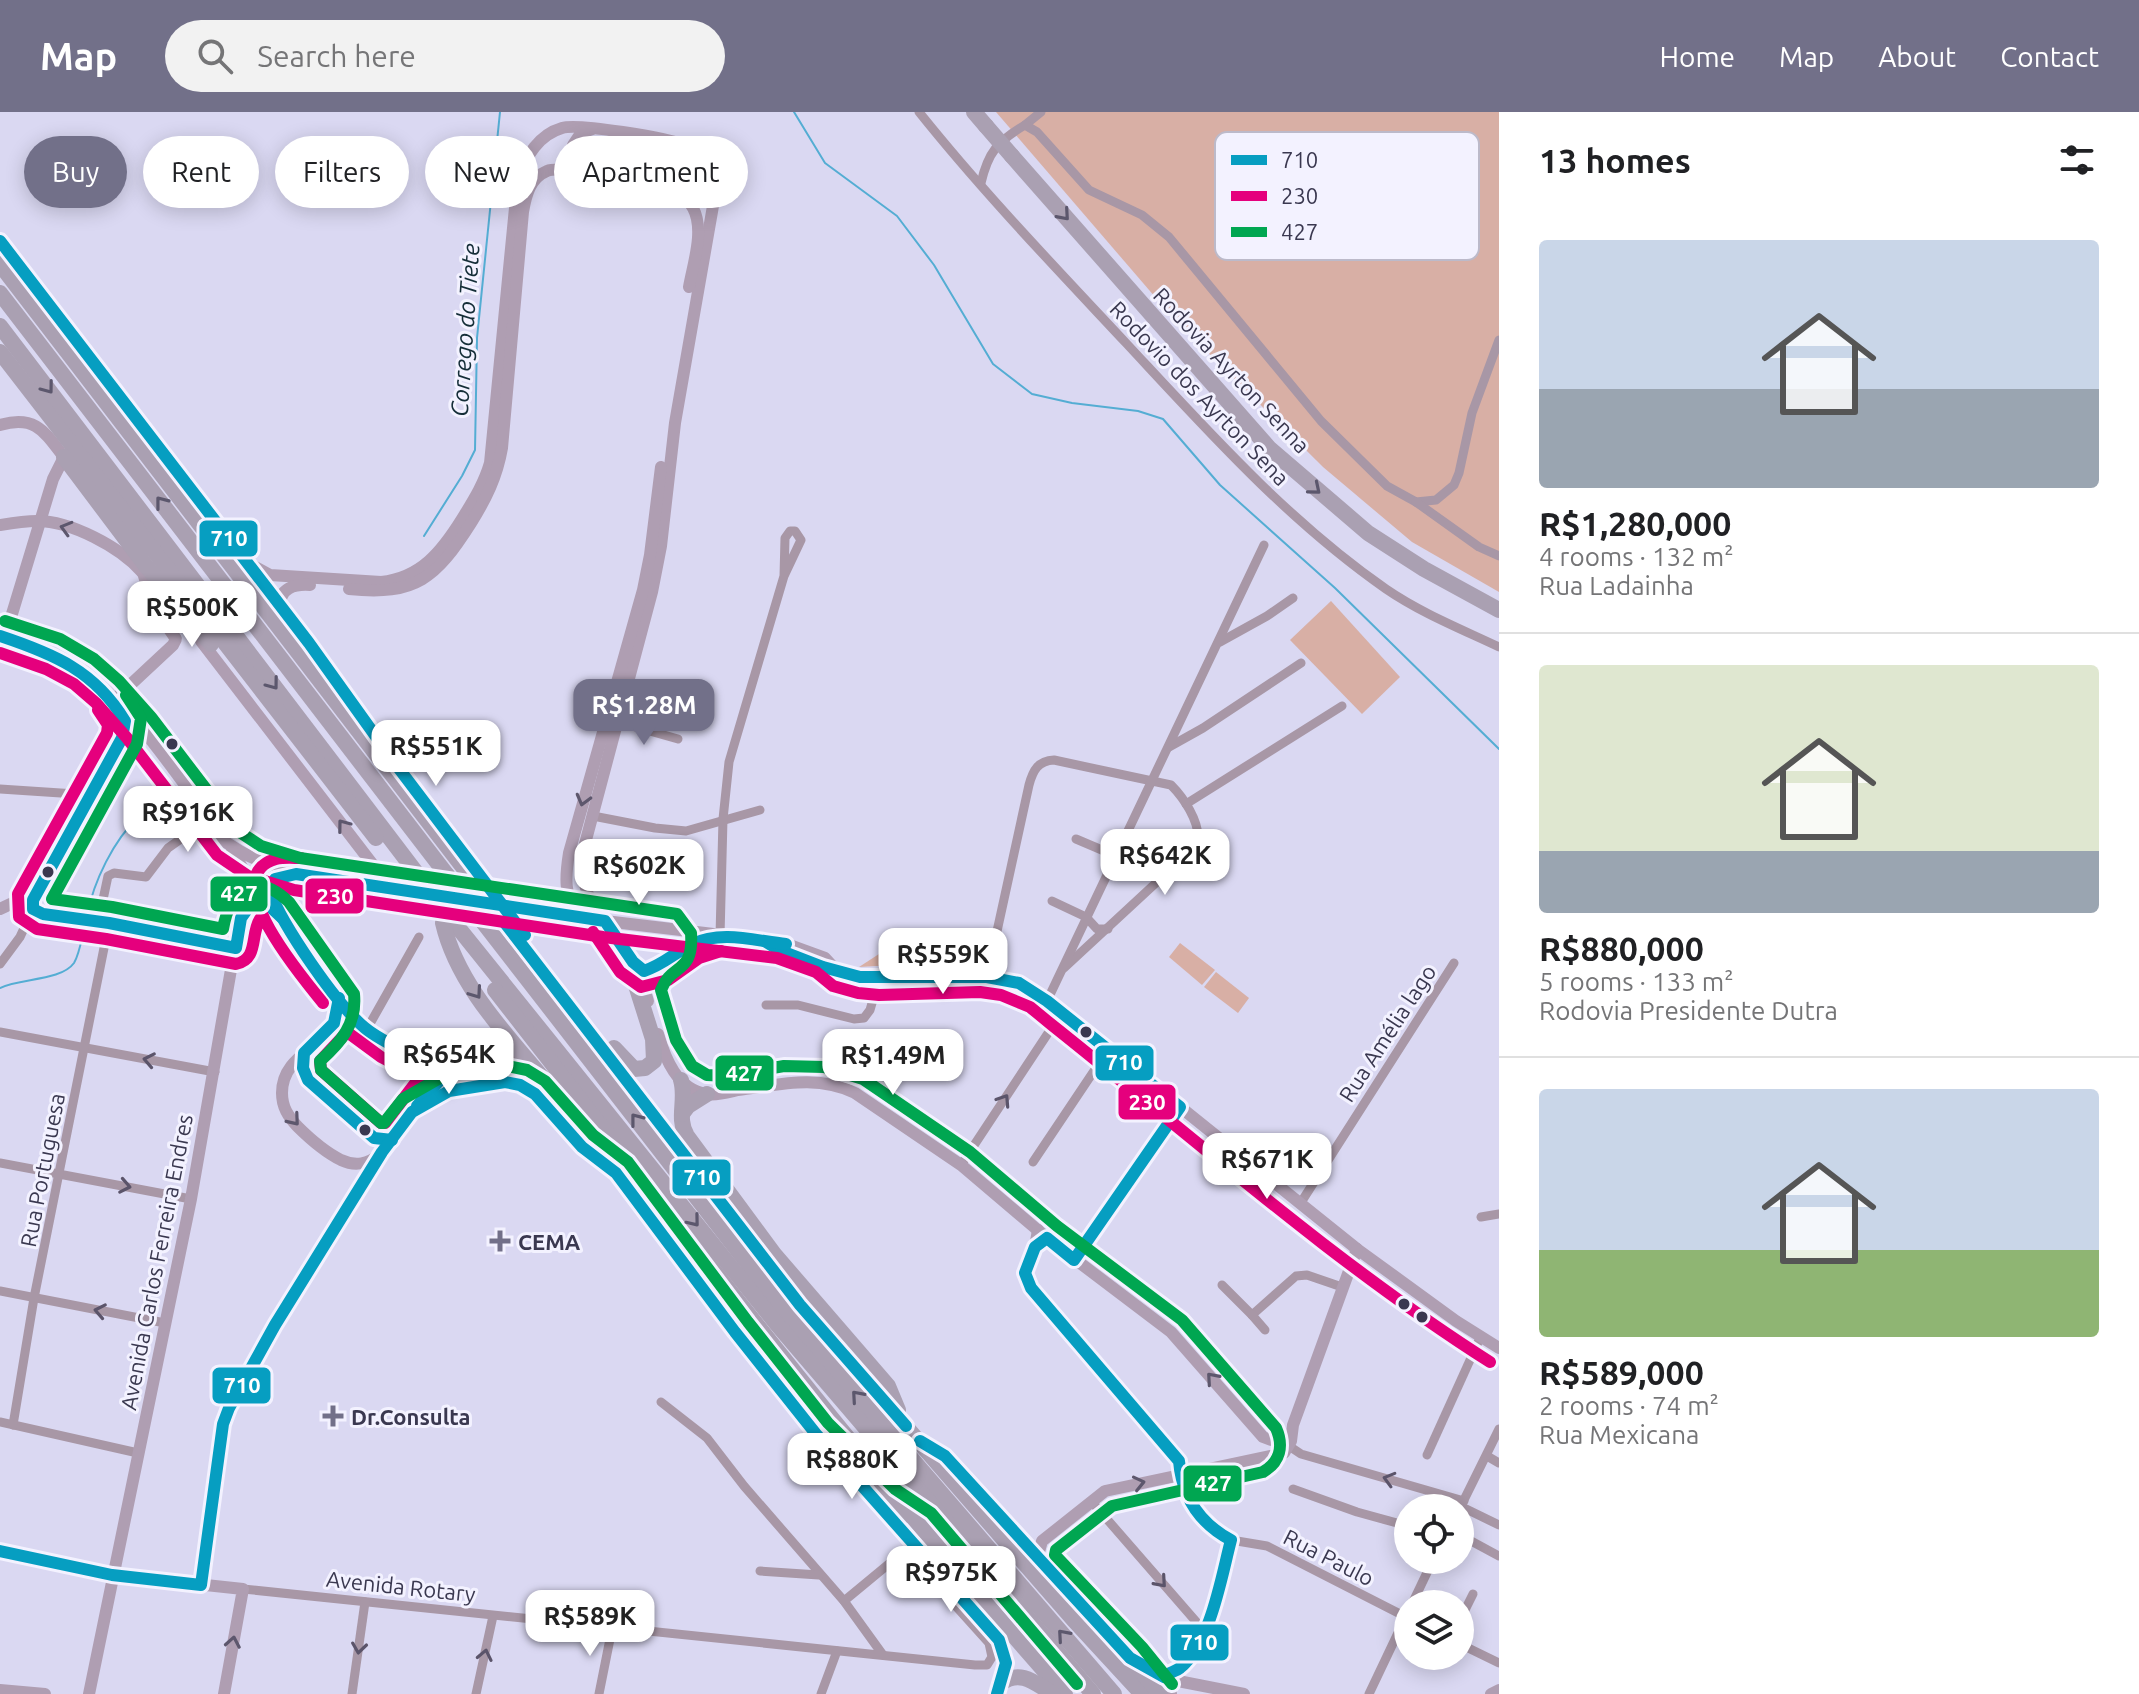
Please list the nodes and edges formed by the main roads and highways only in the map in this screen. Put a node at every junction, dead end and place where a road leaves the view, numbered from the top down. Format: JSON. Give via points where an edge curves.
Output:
{"nodes":[{"id":1,"x":974,"y":112,"type":"edge"},
{"id":2,"x":0,"y":264,"type":"edge"},
{"id":3,"x":0,"y":293,"type":"edge"},
{"id":4,"x":0,"y":326,"type":"edge"},
{"id":5,"x":0,"y":352,"type":"edge"},
{"id":6,"x":64,"y":457,"type":"road end"},
{"id":7,"x":182,"y":500,"type":"junction"},
{"id":8,"x":1499,"y":610,"type":"edge"},
{"id":9,"x":283,"y":721,"type":"junction"},
{"id":10,"x":393,"y":804,"type":"junction"},
{"id":11,"x":412,"y":875,"type":"junction"},
{"id":12,"x":504,"y":915,"type":"junction"},
{"id":13,"x":444,"y":920,"type":"junction"},
{"id":14,"x":623,"y":944,"type":"road end"},
{"id":15,"x":681,"y":1080,"type":"road end"},
{"id":16,"x":707,"y":1094,"type":"road end"},
{"id":17,"x":681,"y":1116,"type":"junction"},
{"id":18,"x":616,"y":1173,"type":"road end"},
{"id":19,"x":906,"y":1426,"type":"junction"},
{"id":20,"x":816,"y":1434,"type":"road end"},
{"id":21,"x":920,"y":1441,"type":"junction"},
{"id":22,"x":920,"y":1525,"type":"junction"},
{"id":23,"x":1171,"y":1683,"type":"edge"},
{"id":24,"x":999,"y":1689,"type":"edge"},
{"id":25,"x":1053,"y":1694,"type":"edge"},
{"id":26,"x":1065,"y":1694,"type":"edge"},
{"id":27,"x":1093,"y":1694,"type":"edge"},
{"id":28,"x":1114,"y":1694,"type":"edge"},
{"id":29,"x":1142,"y":1694,"type":"edge"}],
"edges":[{"from":1,"to":8,"type":"highway","name":"Rodovia Ayrton Senna","one_way":true,"bridge":true,"via":[[1269,448],[1368,533]]},
{"from":2,"to":7,"type":"highway"},
{"from":10,"to":3,"type":"highway","one_way":true},
{"from":4,"to":11,"type":"highway","one_way":true},
{"from":5,"to":9,"type":"highway"},
{"from":6,"to":9,"type":"highway","via":[[254,697]]},
{"from":7,"to":10,"type":"highway","via":[[194,530],[373,769]]},
{"from":7,"to":12,"type":"highway","bridge":true},
{"from":9,"to":11,"type":"highway"},
{"from":28,"to":10,"type":"highway","one_way":true,"bridge":true,"via":[[787,1314]]},
{"from":11,"to":13,"type":"highway","bridge":true},
{"from":12,"to":14,"type":"highway","via":[[629,1065],[639,1069],[654,1061],[655,1046]]},
{"from":12,"to":19,"type":"highway","via":[[800,1305]]},
{"from":13,"to":18,"type":"highway","one_way":true,"via":[[452,951],[487,1010]]},
{"from":13,"to":22,"type":"highway","via":[[762,1334]]},
{"from":13,"to":27,"type":"highway","one_way":true,"via":[[776,1323]]},
{"from":15,"to":17,"type":"highway"},
{"from":16,"to":17,"type":"highway"},
{"from":17,"to":19,"type":"highway","via":[[687,1136],[774,1254],[888,1386]]},
{"from":19,"to":21,"type":"highway"},
{"from":20,"to":22,"type":"highway","via":[[885,1502]]},
{"from":21,"to":23,"type":"highway","via":[[945,1456],[1130,1658]]},
{"from":21,"to":29,"type":"highway"},
{"from":22,"to":26,"type":"highway"},
{"from":24,"to":25,"type":"highway","via":[[1012,1676],[1023,1676]]}]}
